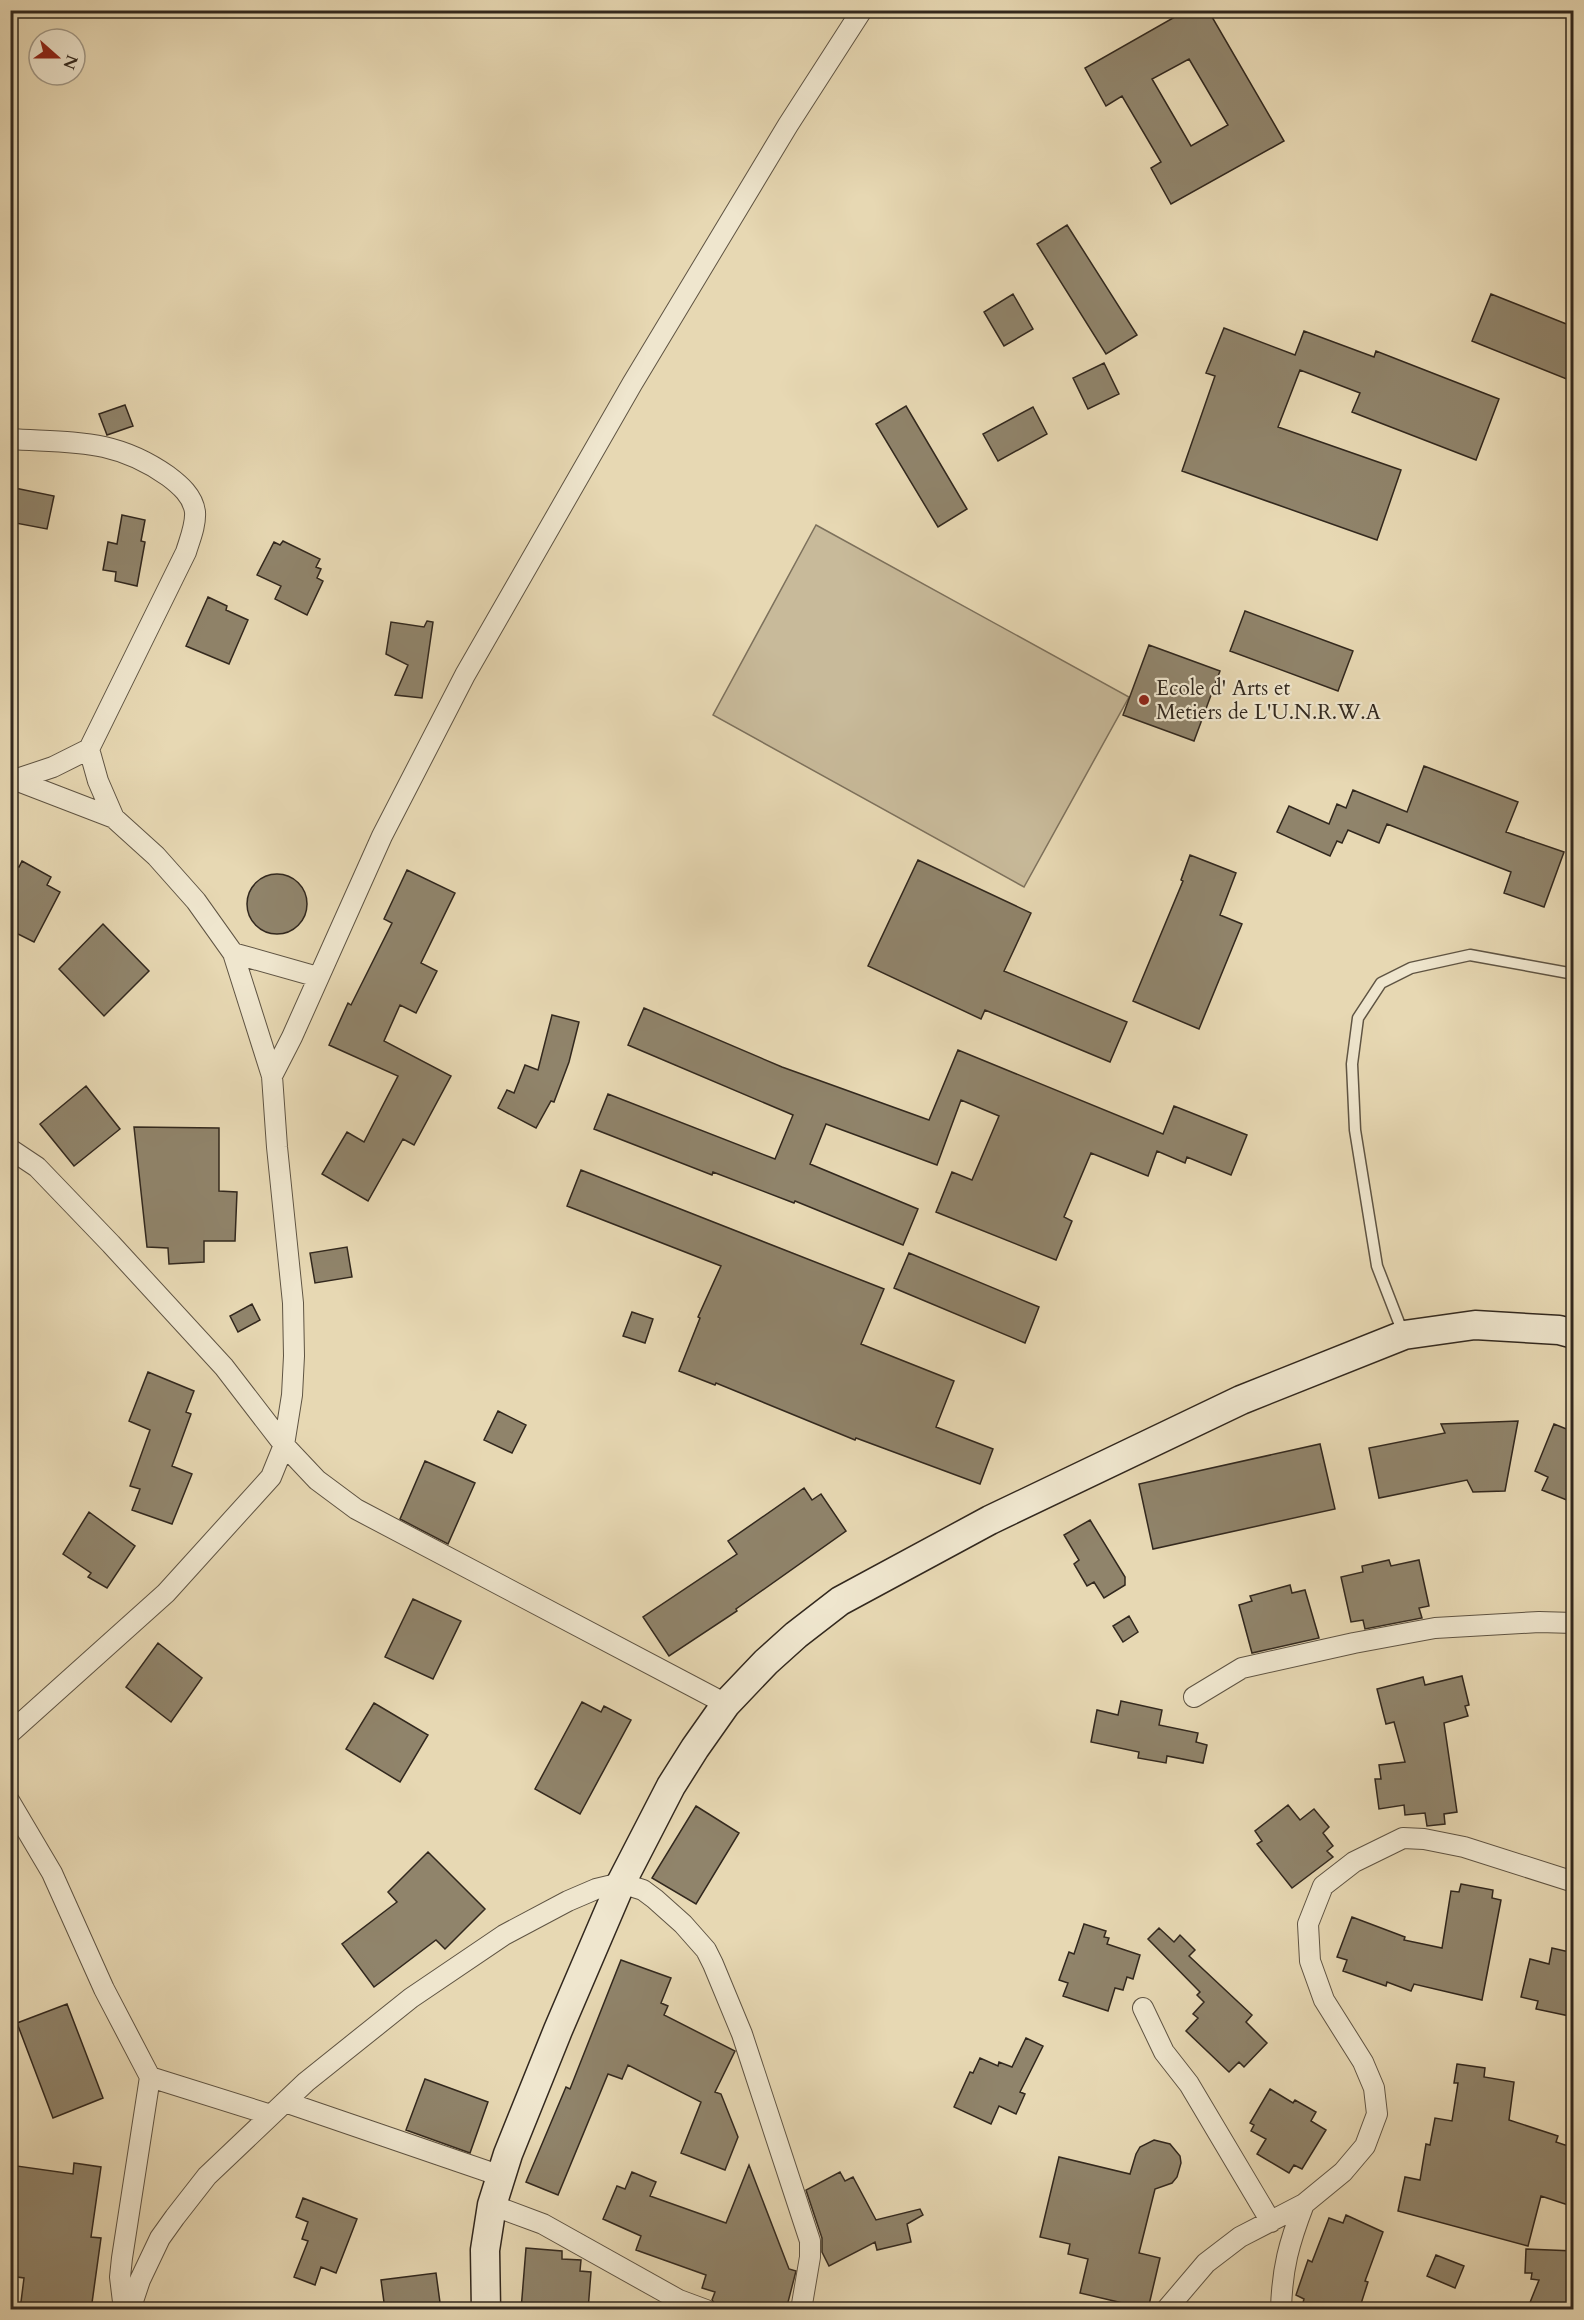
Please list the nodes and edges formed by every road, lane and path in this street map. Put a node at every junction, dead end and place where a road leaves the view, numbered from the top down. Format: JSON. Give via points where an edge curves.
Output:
{"nodes":[{"id":1,"x":862,"y":10,"type":"edge"},
{"id":2,"x":10,"y":439,"type":"edge"},
{"id":3,"x":89,"y":749,"type":"junction"},
{"id":4,"x":14,"y":779,"type":"edge"},
{"id":5,"x":114,"y":818,"type":"junction"},
{"id":6,"x":233,"y":953,"type":"junction"},
{"id":7,"x":1574,"y":974,"type":"edge"},
{"id":8,"x":318,"y":976,"type":"junction"},
{"id":9,"x":272,"y":1076,"type":"junction"},
{"id":10,"x":10,"y":1149,"type":"edge"},
{"id":11,"x":1574,"y":1334,"type":"edge"},
{"id":12,"x":1404,"y":1335,"type":"junction"},
{"id":13,"x":284,"y":1445,"type":"junction"},
{"id":14,"x":1574,"y":1623,"type":"edge"},
{"id":15,"x":1194,"y":1697,"type":"dead end"},
{"id":16,"x":726,"y":1704,"type":"junction"},
{"id":17,"x":10,"y":1733,"type":"edge"},
{"id":18,"x":10,"y":1802,"type":"edge"},
{"id":19,"x":1574,"y":1882,"type":"edge"},
{"id":20,"x":621,"y":1883,"type":"junction"},
{"id":21,"x":1143,"y":2008,"type":"dead end"},
{"id":22,"x":150,"y":2077,"type":"junction"},
{"id":23,"x":278,"y":2108,"type":"junction"},
{"id":24,"x":501,"y":2176,"type":"junction"},
{"id":25,"x":1304,"y":2204,"type":"junction"},
{"id":26,"x":492,"y":2205,"type":"junction"},
{"id":27,"x":1271,"y":2222,"type":"junction"},
{"id":28,"x":124,"y":2310,"type":"edge"},
{"id":29,"x":130,"y":2310,"type":"edge"},
{"id":30,"x":486,"y":2310,"type":"edge"},
{"id":31,"x":706,"y":2310,"type":"edge"},
{"id":32,"x":801,"y":2310,"type":"edge"},
{"id":33,"x":1166,"y":2310,"type":"edge"},
{"id":34,"x":1281,"y":2310,"type":"edge"}],
"edges":[{"from":1,"to":8,"type":"street","via":[[632,384],[465,675],[382,836]]},
{"from":2,"to":3,"type":"street","via":[[93,443],[125,452],[147,461],[175,481],[188,494],[195,510],[186,552]]},
{"from":3,"to":4,"type":"street","via":[[53,767]]},
{"from":3,"to":5,"type":"street","via":[[101,791]]},
{"from":4,"to":5,"type":"street"},
{"from":5,"to":6,"type":"street","via":[[156,856],[196,901]]},
{"from":6,"to":8,"type":"street"},
{"from":6,"to":9,"type":"street"},
{"from":7,"to":12,"type":"lane","via":[[1470,955],[1411,968],[1381,983],[1358,1018],[1352,1064],[1355,1130],[1377,1266]]},
{"from":8,"to":9,"type":"street"},
{"from":9,"to":13,"type":"street","via":[[293,1303],[292,1395]]},
{"from":10,"to":13,"type":"street","via":[[38,1167],[160,1296],[224,1366]]},
{"from":11,"to":12,"type":"main road","via":[[1475,1325]]},
{"from":12,"to":16,"type":"main road","via":[[1241,1400],[980,1525],[840,1601],[766,1662]]},
{"from":13,"to":16,"type":"street","via":[[317,1480],[356,1509]]},
{"from":13,"to":17,"type":"street","via":[[271,1477],[166,1593]]},
{"from":14,"to":15,"type":"street","via":[[1435,1628],[1354,1643],[1242,1668]]},
{"from":16,"to":20,"type":"main road","via":[[671,1786]]},
{"from":18,"to":22,"type":"street","via":[[51,1873]]},
{"from":19,"to":25,"type":"street","via":[[1464,1848],[1403,1838],[1354,1862],[1323,1886],[1308,1924],[1310,1961],[1324,2000],[1363,2062],[1374,2088],[1377,2114],[1365,2146],[1343,2172]]},
{"from":20,"to":23,"type":"street","via":[[568,1901],[504,1935],[411,1998]]},
{"from":20,"to":24,"type":"main road"},
{"from":20,"to":32,"type":"street","via":[[656,1899],[706,1950],[713,1964],[741,2034],[810,2241]]},
{"from":21,"to":27,"type":"street","via":[[1164,2052],[1189,2084]]},
{"from":22,"to":23,"type":"street"},
{"from":22,"to":28,"type":"street","via":[[122,2258]]},
{"from":23,"to":24,"type":"street"},
{"from":23,"to":29,"type":"street","via":[[207,2176],[175,2217],[160,2238]]},
{"from":24,"to":26,"type":"main road"},
{"from":25,"to":27,"type":"street"},
{"from":25,"to":34,"type":"street","via":[[1283,2266]]},
{"from":26,"to":30,"type":"main road","via":[[485,2250]]},
{"from":26,"to":31,"type":"street","via":[[543,2224],[679,2300]]},
{"from":27,"to":33,"type":"street","via":[[1240,2237],[1206,2263]]}]}
